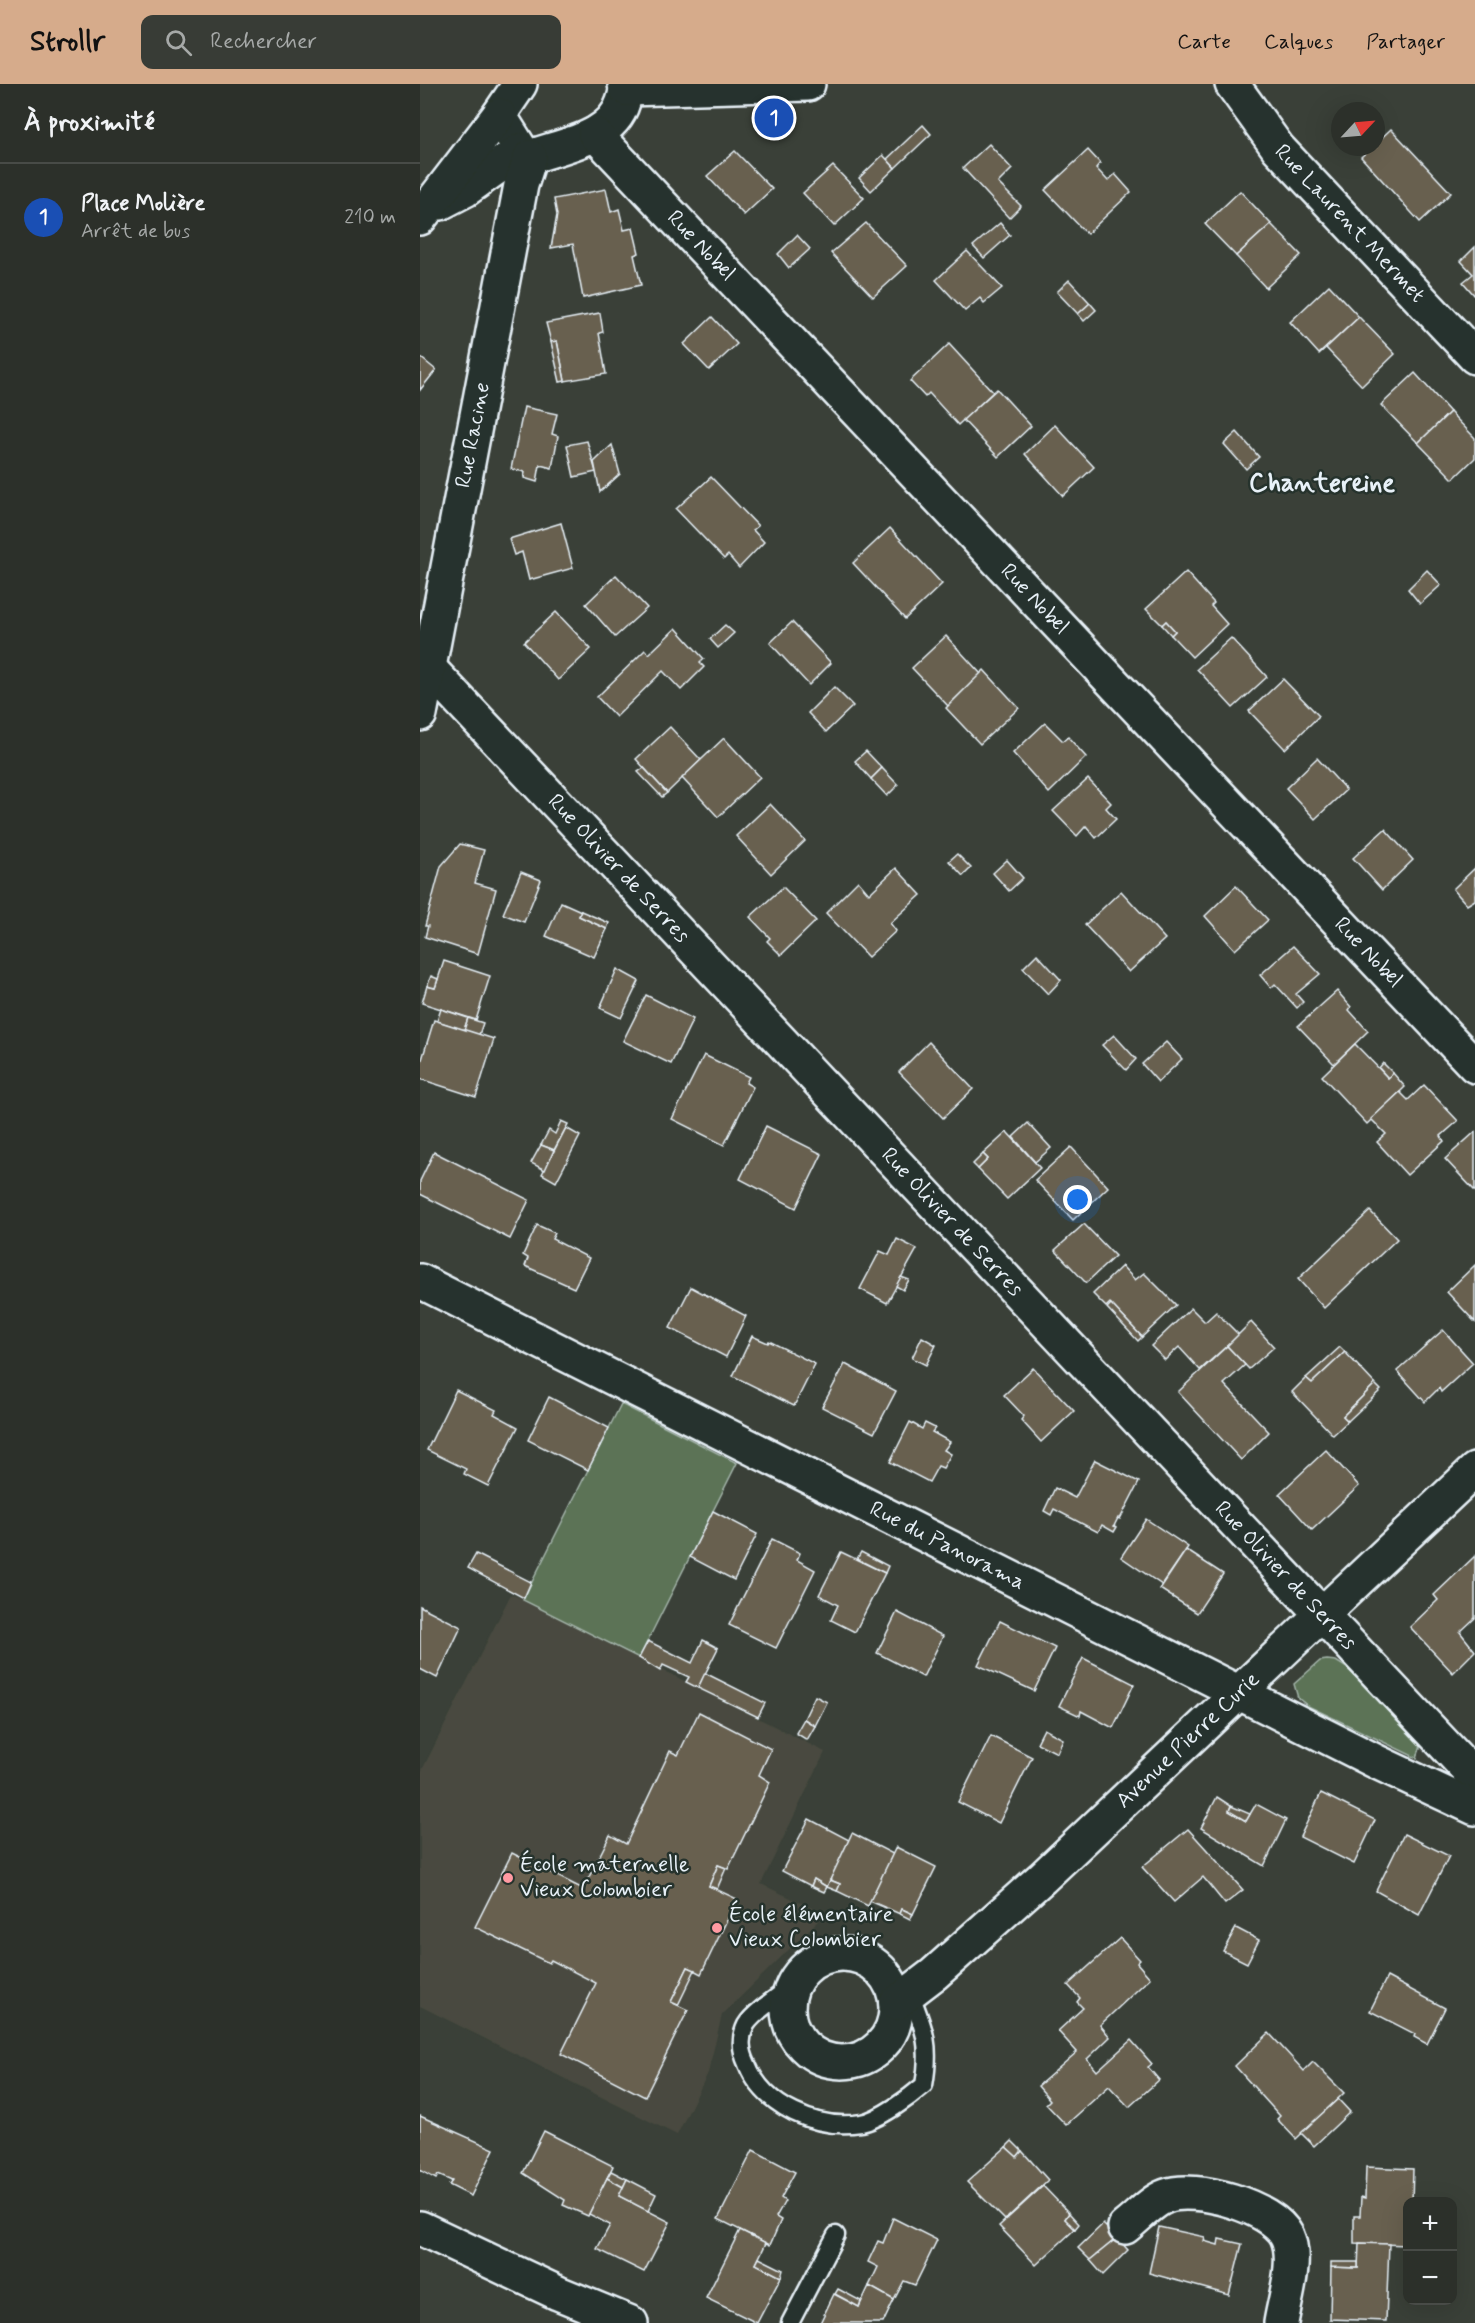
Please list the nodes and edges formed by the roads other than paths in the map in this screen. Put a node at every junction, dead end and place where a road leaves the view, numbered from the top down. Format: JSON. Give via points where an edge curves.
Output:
{"nodes":[{"id":1,"x":520,"y":84,"type":"edge"},
{"id":2,"x":808,"y":84,"type":"edge"},
{"id":3,"x":1232,"y":84,"type":"edge"},
{"id":4,"x":626,"y":86,"type":"edge"},
{"id":5,"x":499,"y":115,"type":"junction"},
{"id":6,"x":595,"y":134,"type":"junction"},
{"id":7,"x":526,"y":153,"type":"junction"},
{"id":8,"x":424,"y":214,"type":"edge"},
{"id":9,"x":1475,"y":357,"type":"edge"},
{"id":10,"x":429,"y":668,"type":"junction"},
{"id":11,"x":420,"y":714,"type":"edge"},
{"id":12,"x":1475,"y":1066,"type":"edge"},
{"id":13,"x":420,"y":1281,"type":"edge"},
{"id":14,"x":1475,"y":1470,"type":"edge"},
{"id":15,"x":1323,"y":1614,"type":"junction"},
{"id":16,"x":1239,"y":1692,"type":"junction"},
{"id":17,"x":1475,"y":1777,"type":"edge"},
{"id":18,"x":1475,"y":1808,"type":"edge"},
{"id":19,"x":792,"y":1986,"type":"junction"},
{"id":20,"x":903,"y":1998,"type":"junction"},
{"id":21,"x":1125,"y":2227,"type":"dead end"},
{"id":22,"x":420,"y":2228,"type":"edge"},
{"id":23,"x":836,"y":2235,"type":"dead end"},
{"id":24,"x":631,"y":2323,"type":"edge"},
{"id":25,"x":790,"y":2323,"type":"edge"},
{"id":26,"x":1281,"y":2323,"type":"edge"}],
"edges":[{"from":1,"to":5,"type":"street"},
{"from":2,"to":4,"type":"street"},
{"from":3,"to":9,"type":"street","name":"Rue Laurent Mermet","via":[[1278,148]]},
{"from":4,"to":6,"type":"street","via":[[619,114]]},
{"from":5,"to":7,"type":"street"},
{"from":5,"to":8,"type":"street"},
{"from":6,"to":7,"type":"street"},
{"from":6,"to":12,"type":"street","name":"Rue Nobel"},
{"from":7,"to":8,"type":"street"},
{"from":7,"to":10,"type":"street","name":"Rue Racine"},
{"from":10,"to":11,"type":"street","name":"Rue Racine"},
{"from":10,"to":15,"type":"street","name":"Rue Olivier de Serres"},
{"from":13,"to":16,"type":"street","name":"Rue du Panorama"},
{"from":14,"to":15,"type":"street","name":"Avenue Pierre Curie"},
{"from":15,"to":16,"type":"street","name":"Avenue Pierre Curie"},
{"from":15,"to":17,"type":"street","name":"Rue Olivier de Serres"},
{"from":16,"to":18,"type":"street","name":"Rue du Panorama"},
{"from":16,"to":20,"type":"street","name":"Avenue Pierre Curie","via":[[1042,1878]]},
{"from":19,"to":20,"type":"street","via":[[816,1960],[832,1954],[851,1954],[868,1960],[881,1971]]},
{"from":19,"to":20,"type":"street","via":[[789,2021],[797,2037],[825,2059],[842,2062],[875,2050],[887,2037]]},
{"from":19,"to":20,"type":"lane","via":[[747,2024],[740,2048],[765,2094],[796,2113],[827,2124],[863,2123],[901,2103],[924,2085],[929,2056],[922,2023]]},
{"from":21,"to":26,"type":"street","via":[[1164,2196],[1185,2192],[1265,2213],[1288,2237],[1291,2264]]},
{"from":22,"to":24,"type":"street"},
{"from":23,"to":25,"type":"lane"}]}
